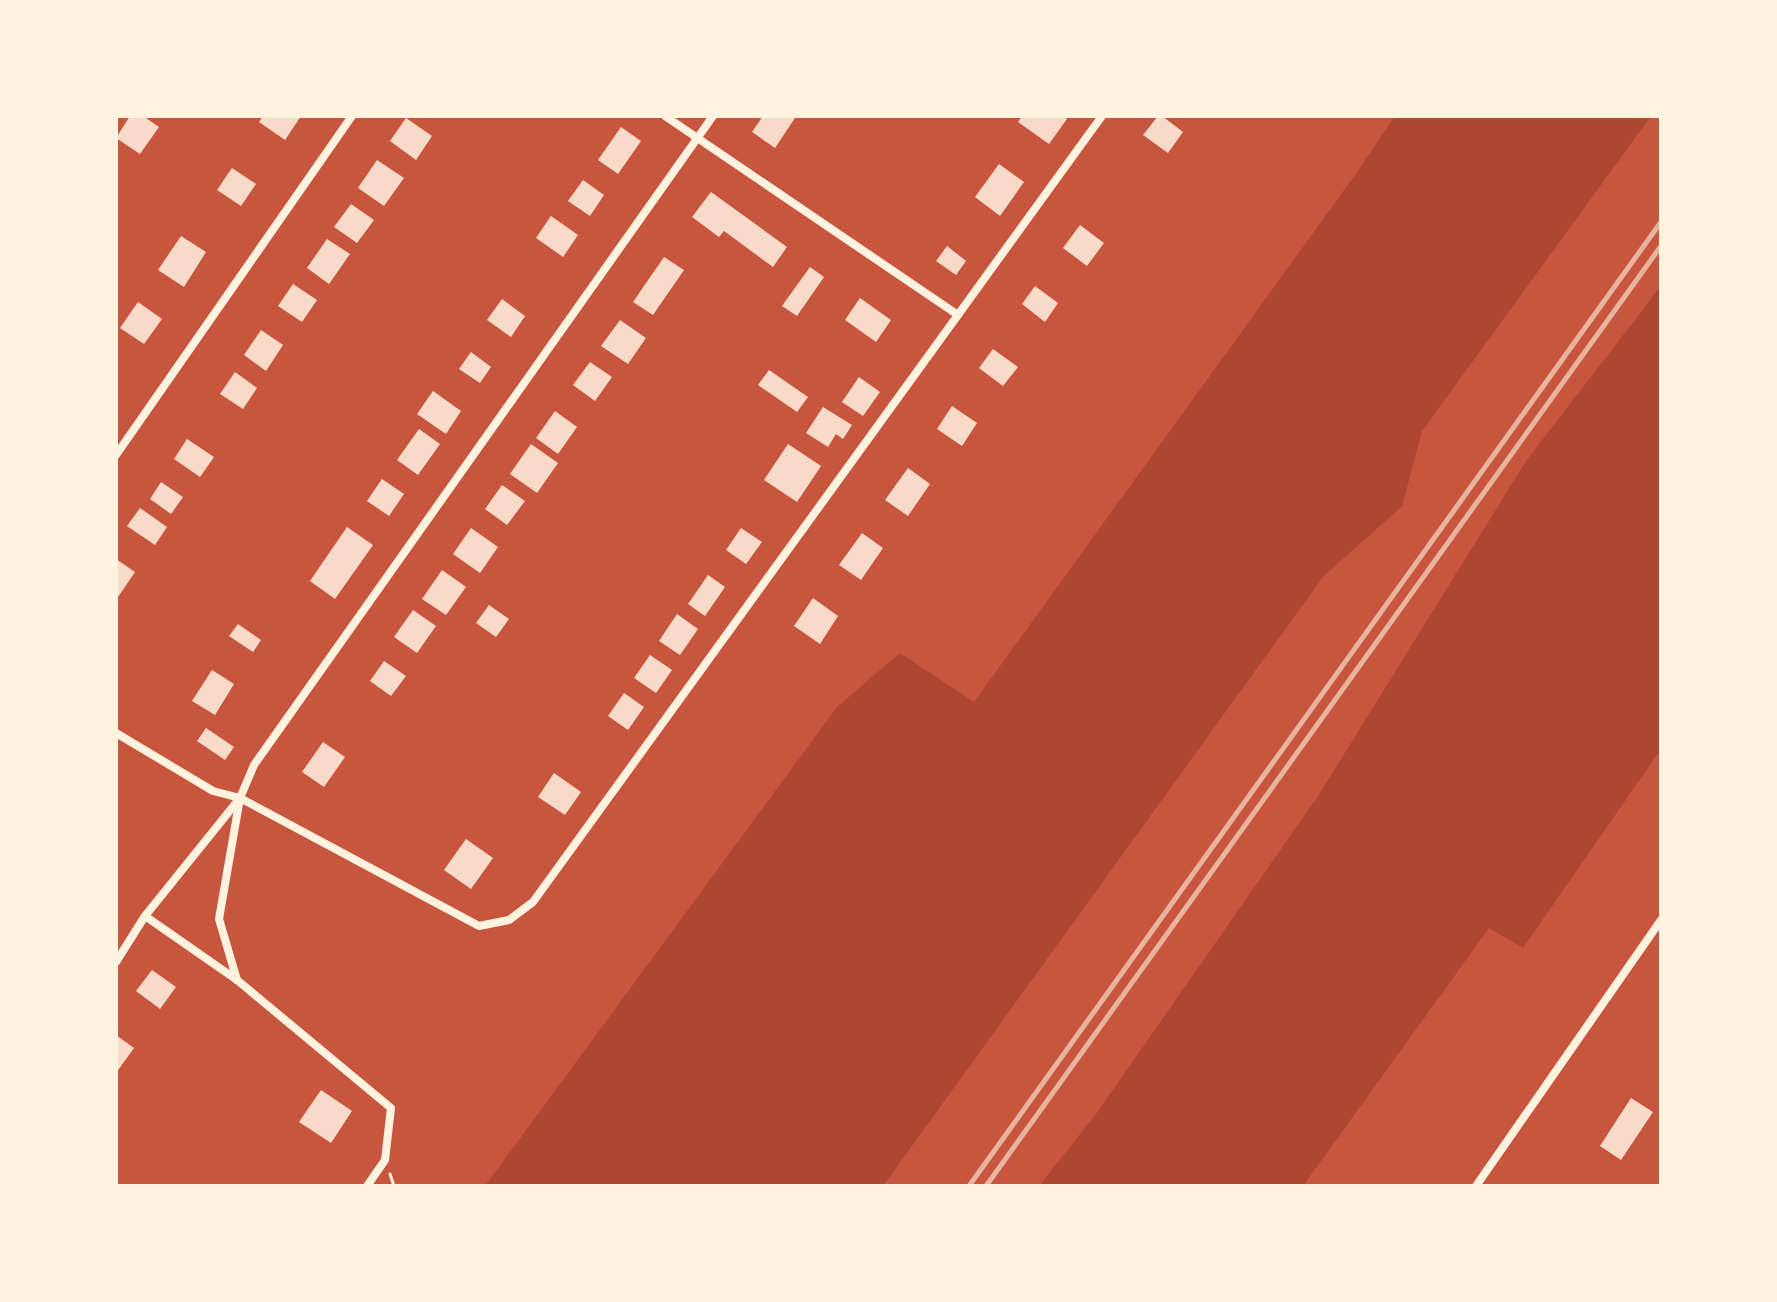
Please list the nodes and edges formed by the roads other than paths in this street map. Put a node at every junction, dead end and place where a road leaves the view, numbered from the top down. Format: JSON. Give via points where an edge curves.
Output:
{"nodes":[{"id":1,"x":352,"y":116,"type":"edge"},
{"id":2,"x":665,"y":116,"type":"edge"},
{"id":3,"x":713,"y":116,"type":"edge"},
{"id":4,"x":1102,"y":116,"type":"edge"},
{"id":5,"x":697,"y":139,"type":"junction"},
{"id":6,"x":958,"y":315,"type":"junction"},
{"id":7,"x":116,"y":455,"type":"edge"},
{"id":8,"x":116,"y":733,"type":"edge"},
{"id":9,"x":240,"y":798,"type":"junction"},
{"id":10,"x":145,"y":916,"type":"junction"},
{"id":11,"x":1661,"y":920,"type":"edge"},
{"id":12,"x":116,"y":962,"type":"edge"},
{"id":13,"x":237,"y":980,"type":"junction"},
{"id":14,"x":367,"y":1186,"type":"edge"},
{"id":15,"x":1476,"y":1186,"type":"edge"}],
"edges":[{"from":1,"to":7,"type":"street"},
{"from":2,"to":5,"type":"street"},
{"from":3,"to":5,"type":"street"},
{"from":4,"to":6,"type":"street"},
{"from":5,"to":6,"type":"street"},
{"from":5,"to":9,"type":"street","via":[[254,765]]},
{"from":6,"to":9,"type":"street","via":[[533,902],[509,920],[479,926]]},
{"from":8,"to":9,"type":"street","via":[[213,791]]},
{"from":9,"to":10,"type":"street"},
{"from":9,"to":13,"type":"street","via":[[219,919]]},
{"from":10,"to":12,"type":"street"},
{"from":10,"to":13,"type":"street"},
{"from":11,"to":15,"type":"street"},
{"from":13,"to":14,"type":"street","via":[[391,1108],[385,1160]]}]}
